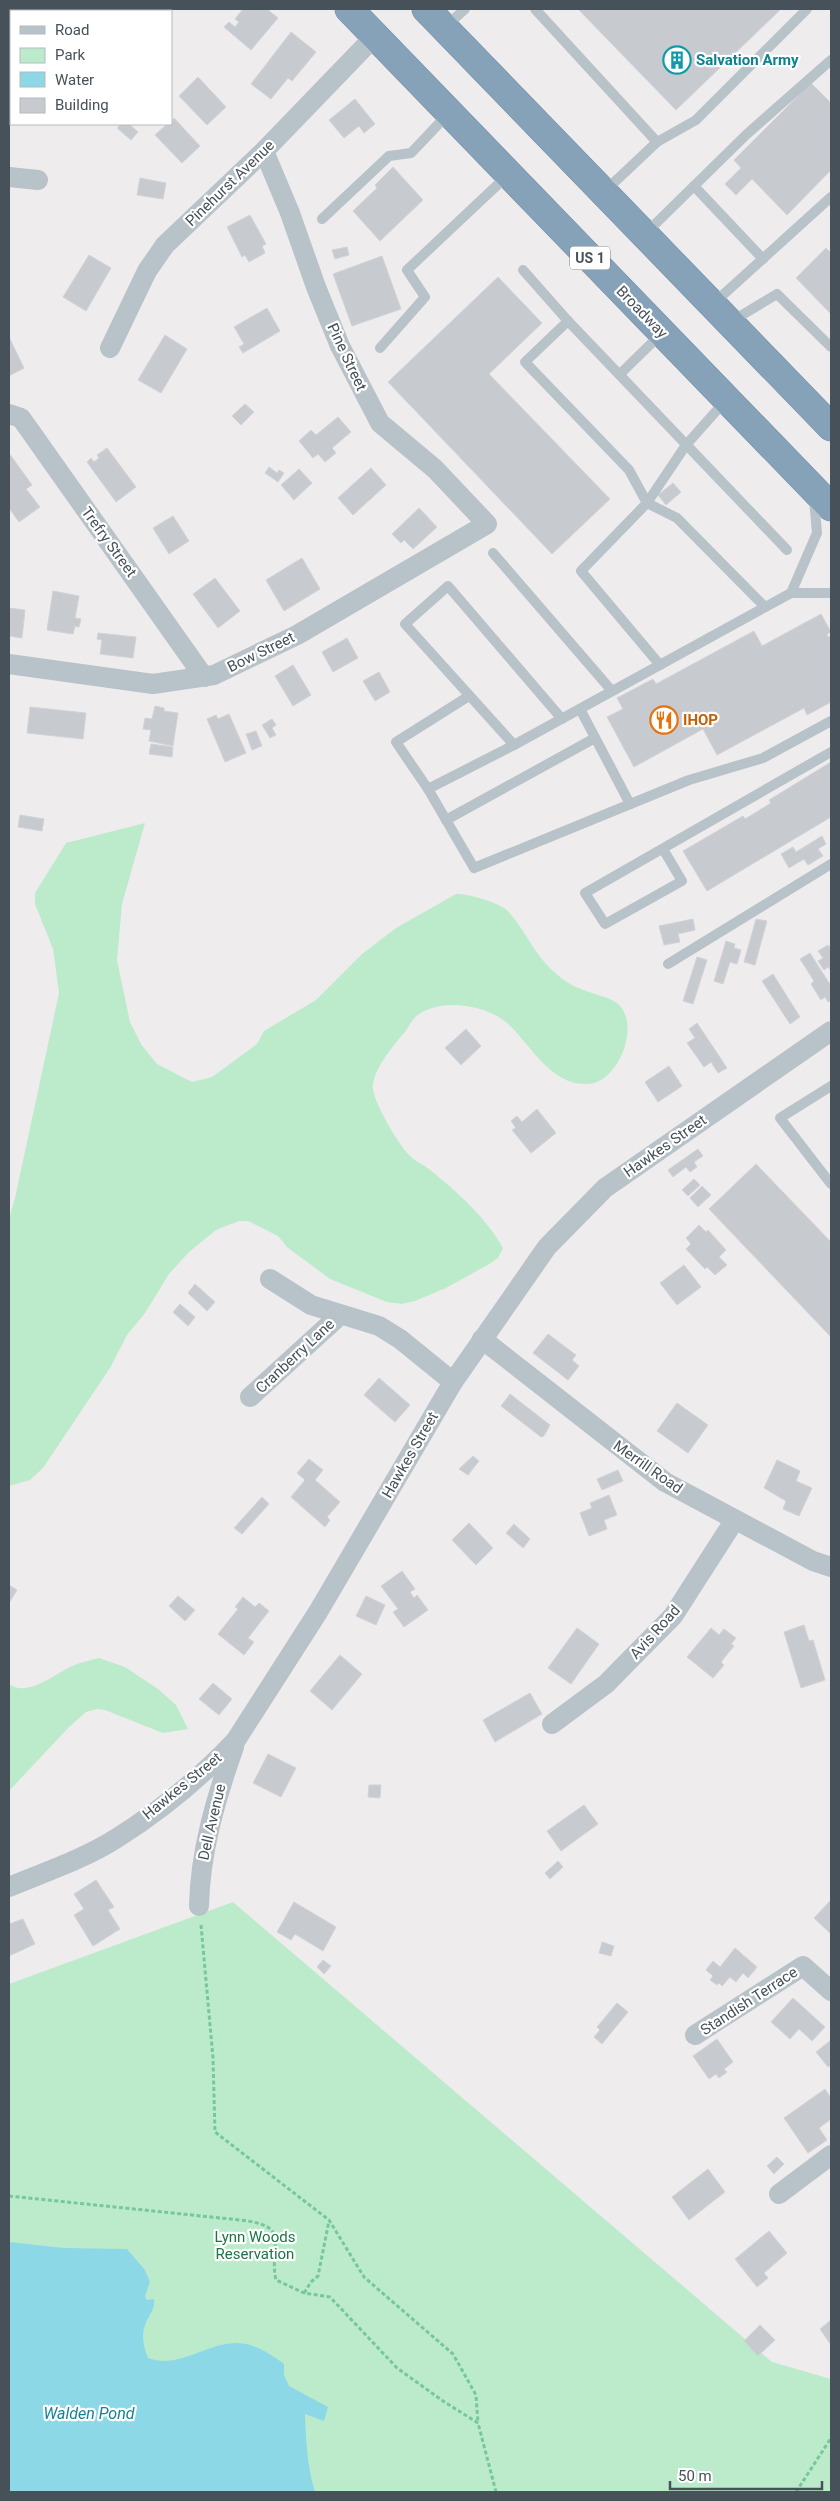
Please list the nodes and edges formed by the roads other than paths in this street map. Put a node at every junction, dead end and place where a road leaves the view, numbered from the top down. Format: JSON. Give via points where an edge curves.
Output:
{"nodes":[{"id":1,"x":349,"y":9,"type":"edge"},
{"id":2,"x":535,"y":9,"type":"edge"},
{"id":3,"x":807,"y":9,"type":"edge"},
{"id":4,"x":445,"y":15,"type":"edge"},
{"id":5,"x":375,"y":36,"type":"junction"},
{"id":6,"x":831,"y":60,"type":"edge"},
{"id":7,"x":449,"y":113,"type":"junction"},
{"id":8,"x":657,"y":142,"type":"junction"},
{"id":9,"x":264,"y":151,"type":"junction"},
{"id":10,"x":509,"y":174,"type":"junction"},
{"id":11,"x":9,"y":177,"type":"edge"},
{"id":12,"x":38,"y":180,"type":"dead end"},
{"id":13,"x":694,"y":186,"type":"junction"},
{"id":14,"x":605,"y":191,"type":"junction"},
{"id":15,"x":831,"y":196,"type":"edge"},
{"id":16,"x":322,"y":219,"type":"dead end"},
{"id":17,"x":646,"y":234,"type":"junction"},
{"id":18,"x":763,"y":258,"type":"junction"},
{"id":19,"x":522,"y":270,"type":"dead end"},
{"id":20,"x":722,"y":313,"type":"junction"},
{"id":21,"x":568,"y":321,"type":"junction"},
{"id":22,"x":663,"y":332,"type":"junction"},
{"id":23,"x":831,"y":347,"type":"edge"},
{"id":24,"x":110,"y":348,"type":"dead end"},
{"id":25,"x":380,"y":348,"type":"dead end"},
{"id":26,"x":620,"y":374,"type":"junction"},
{"id":27,"x":727,"y":399,"type":"junction"},
{"id":28,"x":9,"y":414,"type":"edge"},
{"id":29,"x":831,"y":427,"type":"edge"},
{"id":30,"x":686,"y":445,"type":"junction"},
{"id":31,"x":812,"y":487,"type":"junction"},
{"id":32,"x":647,"y":503,"type":"junction"},
{"id":33,"x":831,"y":507,"type":"edge"},
{"id":34,"x":488,"y":524,"type":"joint"},
{"id":35,"x":786,"y":550,"type":"dead end"},
{"id":36,"x":493,"y":553,"type":"dead end"},
{"id":37,"x":791,"y":593,"type":"junction"},
{"id":38,"x":831,"y":593,"type":"edge"},
{"id":39,"x":765,"y":607,"type":"junction"},
{"id":40,"x":9,"y":664,"type":"edge"},
{"id":41,"x":660,"y":665,"type":"junction"},
{"id":42,"x":204,"y":677,"type":"junction"},
{"id":43,"x":612,"y":691,"type":"junction"},
{"id":44,"x":469,"y":696,"type":"junction"},
{"id":45,"x":580,"y":709,"type":"junction"},
{"id":46,"x":562,"y":719,"type":"junction"},
{"id":47,"x":831,"y":721,"type":"edge"},
{"id":48,"x":595,"y":738,"type":"junction"},
{"id":49,"x":514,"y":745,"type":"junction"},
{"id":50,"x":831,"y":752,"type":"edge"},
{"id":51,"x":428,"y":789,"type":"junction"},
{"id":52,"x":630,"y":804,"type":"junction"},
{"id":53,"x":446,"y":820,"type":"junction"},
{"id":54,"x":663,"y":849,"type":"junction"},
{"id":55,"x":831,"y":864,"type":"edge"},
{"id":56,"x":668,"y":964,"type":"dead end"},
{"id":57,"x":831,"y":1031,"type":"edge"},
{"id":58,"x":831,"y":1086,"type":"edge"},
{"id":59,"x":831,"y":1184,"type":"edge"},
{"id":60,"x":270,"y":1279,"type":"dead end"},
{"id":61,"x":340,"y":1315,"type":"junction"},
{"id":62,"x":482,"y":1339,"type":"junction"},
{"id":63,"x":453,"y":1382,"type":"junction"},
{"id":64,"x":250,"y":1397,"type":"dead end"},
{"id":65,"x":734,"y":1521,"type":"junction"},
{"id":66,"x":831,"y":1566,"type":"edge"},
{"id":67,"x":552,"y":1724,"type":"dead end"},
{"id":68,"x":236,"y":1740,"type":"junction"},
{"id":69,"x":9,"y":1887,"type":"edge"},
{"id":70,"x":199,"y":1906,"type":"road end"},
{"id":71,"x":831,"y":1991,"type":"edge"},
{"id":72,"x":695,"y":2035,"type":"dead end"},
{"id":73,"x":831,"y":2155,"type":"edge"},
{"id":74,"x":779,"y":2194,"type":"dead end"}],
"edges":[{"from":1,"to":5,"type":"highway","name":"Broadway","number":"US 1"},
{"from":2,"to":8,"type":"lane"},
{"from":3,"to":8,"type":"lane","via":[[696,120]]},
{"from":4,"to":14,"type":"highway"},
{"from":5,"to":7,"type":"highway","name":"Broadway","number":"US 1"},
{"from":5,"to":9,"type":"street","name":"Pinehurst Avenue"},
{"from":6,"to":13,"type":"lane"},
{"from":7,"to":10,"type":"highway","name":"Broadway","number":"US 1"},
{"from":7,"to":16,"type":"lane","via":[[411,153],[389,156]]},
{"from":8,"to":14,"type":"lane"},
{"from":9,"to":24,"type":"street","name":"Pinehurst Avenue","via":[[165,245],[147,271]]},
{"from":9,"to":34,"type":"street","name":"Pine Street","via":[[340,346],[380,423],[435,469]]},
{"from":10,"to":22,"type":"highway","name":"Broadway","number":"US 1"},
{"from":10,"to":25,"type":"lane","via":[[407,270],[425,297]]},
{"from":11,"to":12,"type":"street"},
{"from":13,"to":17,"type":"lane"},
{"from":13,"to":18,"type":"lane"},
{"from":14,"to":17,"type":"highway"},
{"from":15,"to":18,"type":"lane"},
{"from":17,"to":20,"type":"highway"},
{"from":18,"to":20,"type":"lane"},
{"from":19,"to":21,"type":"lane"},
{"from":20,"to":23,"type":"lane","via":[[777,294]]},
{"from":20,"to":29,"type":"highway"},
{"from":21,"to":26,"type":"lane"},
{"from":21,"to":32,"type":"lane","via":[[525,362],[629,470]]},
{"from":22,"to":26,"type":"lane"},
{"from":22,"to":27,"type":"highway","name":"Broadway","number":"US 1"},
{"from":26,"to":30,"type":"lane"},
{"from":27,"to":30,"type":"lane"},
{"from":27,"to":31,"type":"highway","name":"Broadway","number":"US 1"},
{"from":28,"to":42,"type":"street","name":"Trefry Street","via":[[21,418]]},
{"from":30,"to":32,"type":"lane"},
{"from":30,"to":35,"type":"lane"},
{"from":31,"to":33,"type":"highway","name":"Broadway","number":"US 1"},
{"from":31,"to":37,"type":"lane","via":[[817,532]]},
{"from":32,"to":39,"type":"lane","via":[[677,518]]},
{"from":32,"to":41,"type":"lane","via":[[581,571]]},
{"from":34,"to":42,"type":"street","name":"Bow Street","via":[[297,634]]},
{"from":36,"to":43,"type":"lane"},
{"from":37,"to":38,"type":"lane"},
{"from":37,"to":39,"type":"lane"},
{"from":39,"to":41,"type":"lane"},
{"from":40,"to":42,"type":"street","name":"Bow Street","via":[[153,684]]},
{"from":41,"to":43,"type":"lane"},
{"from":43,"to":45,"type":"lane"},
{"from":44,"to":46,"type":"lane","via":[[405,624],[448,586]]},
{"from":44,"to":49,"type":"lane"},
{"from":44,"to":51,"type":"lane","via":[[396,742]]},
{"from":45,"to":46,"type":"lane"},
{"from":45,"to":48,"type":"lane"},
{"from":46,"to":49,"type":"lane"},
{"from":47,"to":52,"type":"lane","via":[[763,758],[689,780]]},
{"from":48,"to":52,"type":"lane"},
{"from":48,"to":53,"type":"lane"},
{"from":49,"to":51,"type":"lane"},
{"from":50,"to":54,"type":"lane"},
{"from":51,"to":53,"type":"lane"},
{"from":52,"to":53,"type":"lane","via":[[474,868]]},
{"from":54,"to":54,"type":"lane","via":[[682,881],[605,924],[585,894]]},
{"from":55,"to":56,"type":"lane"},
{"from":57,"to":62,"type":"street","name":"Hawkes Street","via":[[605,1188],[547,1248]]},
{"from":58,"to":59,"type":"lane","via":[[780,1118]]},
{"from":60,"to":61,"type":"street","via":[[311,1305]]},
{"from":61,"to":63,"type":"street","via":[[379,1326]]},
{"from":61,"to":64,"type":"street","name":"Cranberry Lane"},
{"from":62,"to":63,"type":"street","name":"Hawkes Street"},
{"from":62,"to":65,"type":"street","name":"Merrill Road","via":[[665,1482]]},
{"from":63,"to":68,"type":"street","name":"Hawkes Street","via":[[318,1612]]},
{"from":65,"to":66,"type":"street","name":"Merrill Road","via":[[813,1561]]},
{"from":65,"to":67,"type":"street","name":"Avis Road","via":[[673,1616],[606,1684]]},
{"from":68,"to":69,"type":"street","name":"Hawkes Street","via":[[199,1775],[117,1838]]},
{"from":68,"to":70,"type":"street","name":"Dell Avenue","via":[[222,1781],[204,1857]]},
{"from":71,"to":72,"type":"street","name":"Standish Terrace","via":[[804,1966]]},
{"from":73,"to":74,"type":"street"}]}
